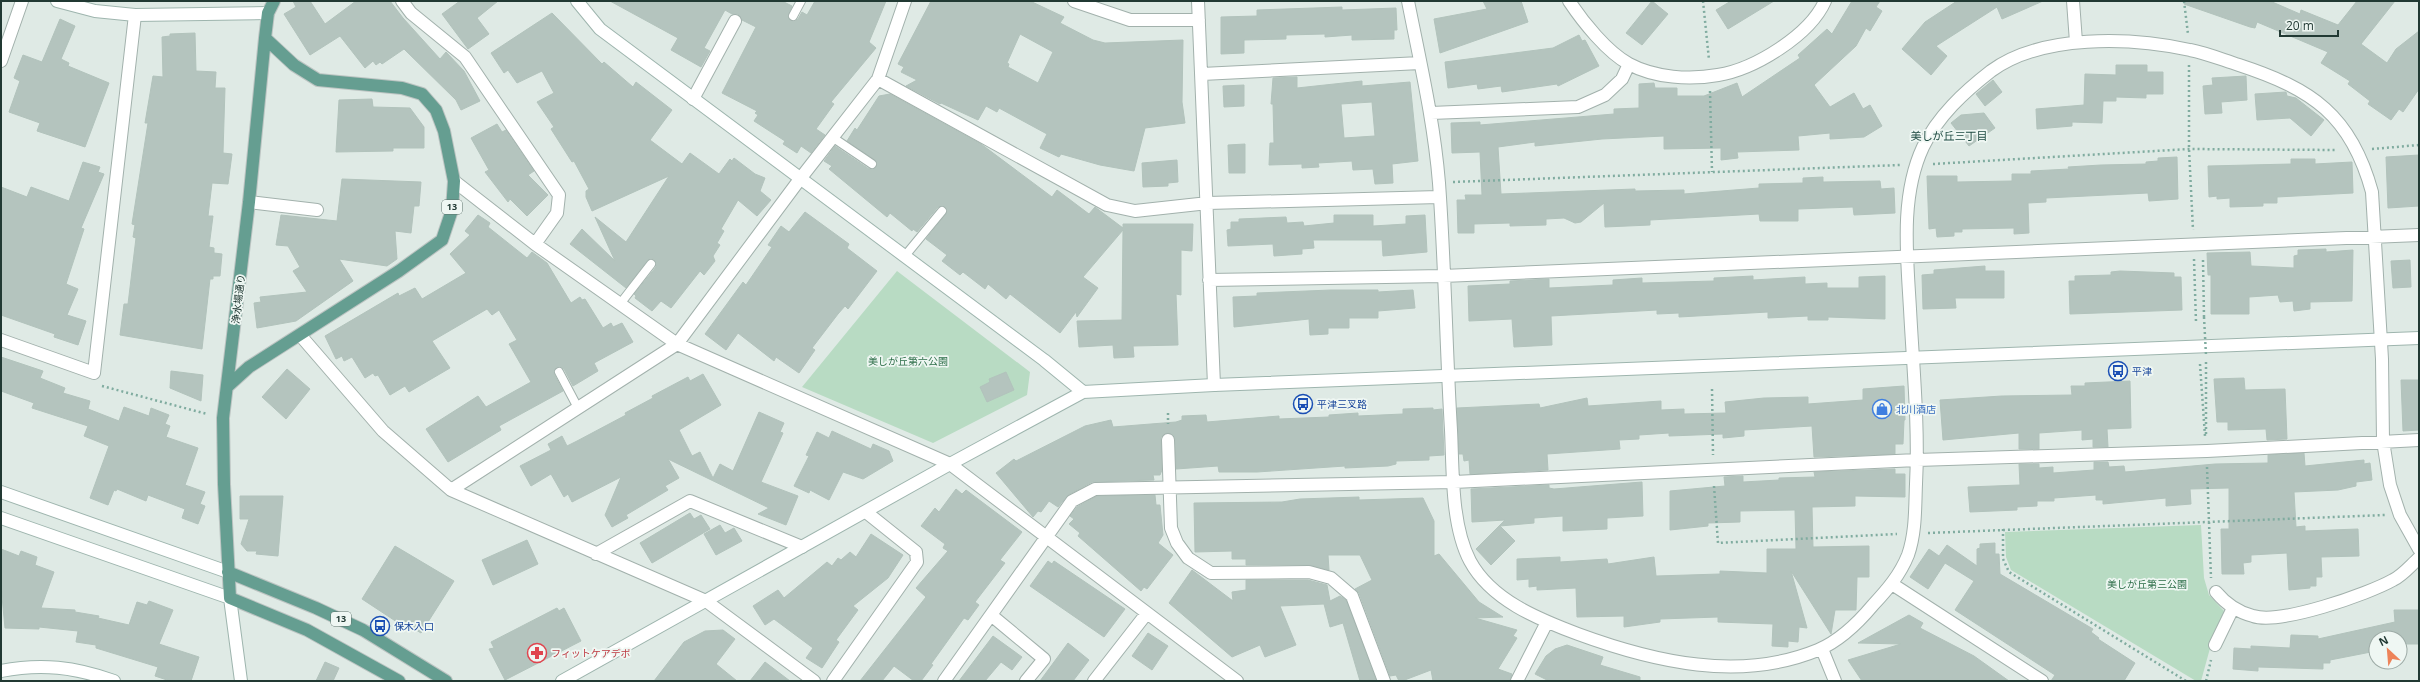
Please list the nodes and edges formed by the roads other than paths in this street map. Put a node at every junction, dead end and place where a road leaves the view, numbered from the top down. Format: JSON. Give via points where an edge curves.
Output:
{"nodes":[{"id":1,"x":22,"y":1,"type":"edge"},
{"id":2,"x":57,"y":1,"type":"edge"},
{"id":3,"x":274,"y":1,"type":"edge"},
{"id":4,"x":402,"y":1,"type":"edge"},
{"id":5,"x":577,"y":1,"type":"edge"},
{"id":6,"x":801,"y":1,"type":"edge"},
{"id":7,"x":905,"y":1,"type":"edge"},
{"id":8,"x":1074,"y":1,"type":"edge"},
{"id":9,"x":1198,"y":1,"type":"edge"},
{"id":10,"x":1408,"y":1,"type":"edge"},
{"id":11,"x":1569,"y":1,"type":"edge"},
{"id":12,"x":1825,"y":1,"type":"edge"},
{"id":13,"x":2073,"y":1,"type":"edge"},
{"id":14,"x":268,"y":13,"type":"junction"},
{"id":15,"x":135,"y":15,"type":"junction"},
{"id":16,"x":793,"y":16,"type":"dead end"},
{"id":17,"x":1199,"y":20,"type":"junction"},
{"id":18,"x":735,"y":21,"type":"dead end"},
{"id":19,"x":265,"y":38,"type":"junction"},
{"id":20,"x":2076,"y":42,"type":"junction"},
{"id":21,"x":1,"y":61,"type":"edge"},
{"id":22,"x":1420,"y":63,"type":"junction"},
{"id":23,"x":1629,"y":64,"type":"junction"},
{"id":24,"x":1202,"y":74,"type":"junction"},
{"id":25,"x":878,"y":79,"type":"junction"},
{"id":26,"x":693,"y":99,"type":"junction"},
{"id":27,"x":1431,"y":113,"type":"junction"},
{"id":28,"x":832,"y":137,"type":"junction"},
{"id":29,"x":872,"y":164,"type":"dead end"},
{"id":30,"x":800,"y":179,"type":"junction"},
{"id":31,"x":454,"y":181,"type":"junction"},
{"id":32,"x":1439,"y":197,"type":"junction"},
{"id":33,"x":249,"y":202,"type":"junction"},
{"id":34,"x":1208,"y":203,"type":"junction"},
{"id":35,"x":317,"y":210,"type":"dead end"},
{"id":36,"x":942,"y":211,"type":"dead end"},
{"id":37,"x":2419,"y":235,"type":"edge"},
{"id":38,"x":2374,"y":237,"type":"junction"},
{"id":39,"x":535,"y":244,"type":"junction"},
{"id":40,"x":1906,"y":256,"type":"junction"},
{"id":41,"x":904,"y":257,"type":"junction"},
{"id":42,"x":651,"y":264,"type":"dead end"},
{"id":43,"x":1443,"y":276,"type":"junction"},
{"id":44,"x":1209,"y":280,"type":"junction"},
{"id":45,"x":620,"y":304,"type":"junction"},
{"id":46,"x":300,"y":335,"type":"junction"},
{"id":47,"x":2419,"y":338,"type":"edge"},
{"id":48,"x":2380,"y":339,"type":"junction"},
{"id":49,"x":1,"y":340,"type":"edge"},
{"id":50,"x":677,"y":344,"type":"junction"},
{"id":51,"x":1913,"y":358,"type":"junction"},
{"id":52,"x":559,"y":372,"type":"dead end"},
{"id":53,"x":1447,"y":375,"type":"junction"},
{"id":54,"x":1214,"y":385,"type":"junction"},
{"id":55,"x":228,"y":386,"type":"junction"},
{"id":56,"x":1083,"y":392,"type":"junction"},
{"id":57,"x":578,"y":408,"type":"junction"},
{"id":58,"x":1168,"y":440,"type":"dead end"},
{"id":59,"x":2419,"y":440,"type":"edge"},
{"id":60,"x":2383,"y":441,"type":"junction"},
{"id":61,"x":1917,"y":460,"type":"junction"},
{"id":62,"x":950,"y":464,"type":"junction"},
{"id":63,"x":1454,"y":482,"type":"junction"},
{"id":64,"x":1169,"y":487,"type":"junction"},
{"id":65,"x":451,"y":490,"type":"junction"},
{"id":66,"x":1,"y":492,"type":"edge"},
{"id":67,"x":866,"y":512,"type":"junction"},
{"id":68,"x":1,"y":518,"type":"edge"},
{"id":69,"x":1046,"y":536,"type":"junction"},
{"id":70,"x":802,"y":548,"type":"junction"},
{"id":71,"x":2419,"y":549,"type":"edge"},
{"id":72,"x":596,"y":554,"type":"junction"},
{"id":73,"x":2419,"y":558,"type":"edge"},
{"id":74,"x":228,"y":572,"type":"junction"},
{"id":75,"x":1892,"y":584,"type":"junction"},
{"id":76,"x":2216,"y":592,"type":"road end"},
{"id":77,"x":230,"y":598,"type":"junction"},
{"id":78,"x":706,"y":601,"type":"junction"},
{"id":79,"x":2233,"y":608,"type":"junction"},
{"id":80,"x":1147,"y":613,"type":"junction"},
{"id":81,"x":991,"y":615,"type":"junction"},
{"id":82,"x":1547,"y":622,"type":"junction"},
{"id":83,"x":2215,"y":645,"type":"road end"},
{"id":84,"x":1822,"y":649,"type":"junction"},
{"id":85,"x":1,"y":671,"type":"edge"},
{"id":86,"x":114,"y":681,"type":"edge"},
{"id":87,"x":241,"y":681,"type":"edge"},
{"id":88,"x":399,"y":681,"type":"edge"},
{"id":89,"x":446,"y":681,"type":"edge"},
{"id":90,"x":562,"y":681,"type":"edge"},
{"id":91,"x":814,"y":681,"type":"edge"},
{"id":92,"x":833,"y":681,"type":"edge"},
{"id":93,"x":944,"y":681,"type":"edge"},
{"id":94,"x":1026,"y":681,"type":"edge"},
{"id":95,"x":1094,"y":681,"type":"edge"},
{"id":96,"x":1236,"y":681,"type":"edge"},
{"id":97,"x":1384,"y":681,"type":"edge"},
{"id":98,"x":1517,"y":681,"type":"edge"},
{"id":99,"x":1835,"y":681,"type":"edge"},
{"id":100,"x":2042,"y":681,"type":"edge"}],
"edges":[{"from":1,"to":21,"type":"street"},
{"from":2,"to":15,"type":"street","via":[[95,11]]},
{"from":3,"to":14,"type":"main road","name":"浄水場通り"},
{"from":4,"to":39,"type":"street","via":[[411,13],[465,57],[559,195],[557,213]]},
{"from":5,"to":26,"type":"street","via":[[600,29]]},
{"from":6,"to":16,"type":"lane"},
{"from":7,"to":25,"type":"street"},
{"from":8,"to":17,"type":"street","via":[[1130,20]]},
{"from":9,"to":17,"type":"street"},
{"from":10,"to":22,"type":"street"},
{"from":11,"to":23,"type":"street","via":[[1588,29]]},
{"from":12,"to":23,"type":"street","via":[[1800,34],[1754,63],[1719,75],[1666,77]]},
{"from":13,"to":20,"type":"street"},
{"from":14,"to":15,"type":"street"},
{"from":14,"to":19,"type":"main road","name":"浄水場通り"},
{"from":15,"to":49,"type":"street","via":[[94,374]]},
{"from":17,"to":24,"type":"street"},
{"from":18,"to":26,"type":"street"},
{"from":19,"to":31,"type":"main road","number":"13","via":[[294,65],[318,80],[402,88],[422,94],[436,110],[444,131]]},
{"from":19,"to":33,"type":"main road","name":"浄水場通り"},
{"from":20,"to":38,"type":"street","via":[[2114,41],[2189,50],[2283,81],[2314,98],[2339,122],[2365,166],[2372,192]]},
{"from":20,"to":40,"type":"street","via":[[2031,50],[2004,62],[1968,88],[1939,121],[1923,147],[1909,190]]},
{"from":22,"to":24,"type":"street"},
{"from":22,"to":27,"type":"street"},
{"from":23,"to":27,"type":"street","via":[[1622,79],[1605,95],[1578,107]]},
{"from":24,"to":34,"type":"street"},
{"from":25,"to":28,"type":"street"},
{"from":25,"to":34,"type":"street","via":[[1107,205],[1135,211]]},
{"from":26,"to":30,"type":"street"},
{"from":27,"to":32,"type":"street"},
{"from":28,"to":29,"type":"lane"},
{"from":28,"to":30,"type":"street"},
{"from":30,"to":41,"type":"street"},
{"from":30,"to":50,"type":"street"},
{"from":31,"to":39,"type":"street"},
{"from":31,"to":46,"type":"main road","number":"13","via":[[452,210],[442,240]]},
{"from":32,"to":34,"type":"street"},
{"from":32,"to":43,"type":"street"},
{"from":33,"to":35,"type":"street"},
{"from":33,"to":55,"type":"main road","name":"浄水場通り"},
{"from":34,"to":44,"type":"street"},
{"from":36,"to":41,"type":"lane"},
{"from":37,"to":38,"type":"street"},
{"from":38,"to":40,"type":"street"},
{"from":38,"to":48,"type":"street"},
{"from":39,"to":45,"type":"street"},
{"from":40,"to":43,"type":"street"},
{"from":40,"to":51,"type":"street"},
{"from":41,"to":56,"type":"street","via":[[1044,360]]},
{"from":42,"to":45,"type":"lane"},
{"from":43,"to":44,"type":"street"},
{"from":43,"to":53,"type":"street"},
{"from":44,"to":54,"type":"street"},
{"from":45,"to":50,"type":"street"},
{"from":46,"to":55,"type":"main road","number":"13","via":[[249,367]]},
{"from":46,"to":65,"type":"street","via":[[383,431]]},
{"from":47,"to":48,"type":"street"},
{"from":48,"to":51,"type":"street"},
{"from":48,"to":60,"type":"street"},
{"from":50,"to":57,"type":"street"},
{"from":50,"to":62,"type":"street"},
{"from":51,"to":53,"type":"street"},
{"from":51,"to":61,"type":"street"},
{"from":52,"to":57,"type":"lane"},
{"from":53,"to":54,"type":"street"},
{"from":53,"to":63,"type":"street"},
{"from":54,"to":56,"type":"street"},
{"from":55,"to":74,"type":"main road","name":"浄水場通り","via":[[223,418]]},
{"from":56,"to":62,"type":"street"},
{"from":57,"to":65,"type":"street"},
{"from":58,"to":64,"type":"street"},
{"from":59,"to":60,"type":"street"},
{"from":60,"to":61,"type":"street","via":[[2207,451]]},
{"from":60,"to":71,"type":"street","via":[[2390,485],[2400,514]]},
{"from":61,"to":63,"type":"street"},
{"from":61,"to":75,"type":"street","via":[[1913,533],[1907,556]]},
{"from":62,"to":67,"type":"street"},
{"from":62,"to":69,"type":"street"},
{"from":63,"to":64,"type":"street"},
{"from":63,"to":82,"type":"street","via":[[1460,542],[1473,567],[1492,588],[1518,608]]},
{"from":64,"to":69,"type":"street","via":[[1095,489],[1072,501]]},
{"from":64,"to":97,"type":"street","via":[[1171,528],[1177,543],[1188,558],[1211,574],[1309,572],[1331,578],[1352,596]]},
{"from":65,"to":72,"type":"street"},
{"from":66,"to":74,"type":"street"},
{"from":67,"to":70,"type":"street"},
{"from":67,"to":92,"type":"street","via":[[916,552],[917,562]]},
{"from":68,"to":77,"type":"street"},
{"from":69,"to":80,"type":"street"},
{"from":69,"to":81,"type":"street"},
{"from":70,"to":72,"type":"street","via":[[690,501]]},
{"from":70,"to":78,"type":"street"},
{"from":72,"to":78,"type":"street"},
{"from":73,"to":79,"type":"street","via":[[2394,580],[2342,602],[2288,616],[2254,617]]},
{"from":74,"to":77,"type":"main road","name":"浄水場通り"},
{"from":74,"to":89,"type":"main road","number":"13","via":[[363,630]]},
{"from":75,"to":84,"type":"street","via":[[1856,624]]},
{"from":75,"to":100,"type":"street"},
{"from":76,"to":79,"type":"street","via":[[2225,604]]},
{"from":77,"to":87,"type":"street"},
{"from":77,"to":88,"type":"main road","number":"13","via":[[307,630]]},
{"from":78,"to":90,"type":"street"},
{"from":78,"to":91,"type":"street"},
{"from":79,"to":83,"type":"street"},
{"from":80,"to":95,"type":"street"},
{"from":80,"to":96,"type":"street"},
{"from":81,"to":93,"type":"street"},
{"from":81,"to":94,"type":"street","via":[[1044,659]]},
{"from":82,"to":84,"type":"street","via":[[1622,650],[1680,664],[1730,667],[1780,663]]},
{"from":82,"to":98,"type":"street"},
{"from":84,"to":99,"type":"street"},
{"from":85,"to":86,"type":"street","via":[[22,666],[50,666],[86,671]]}]}
